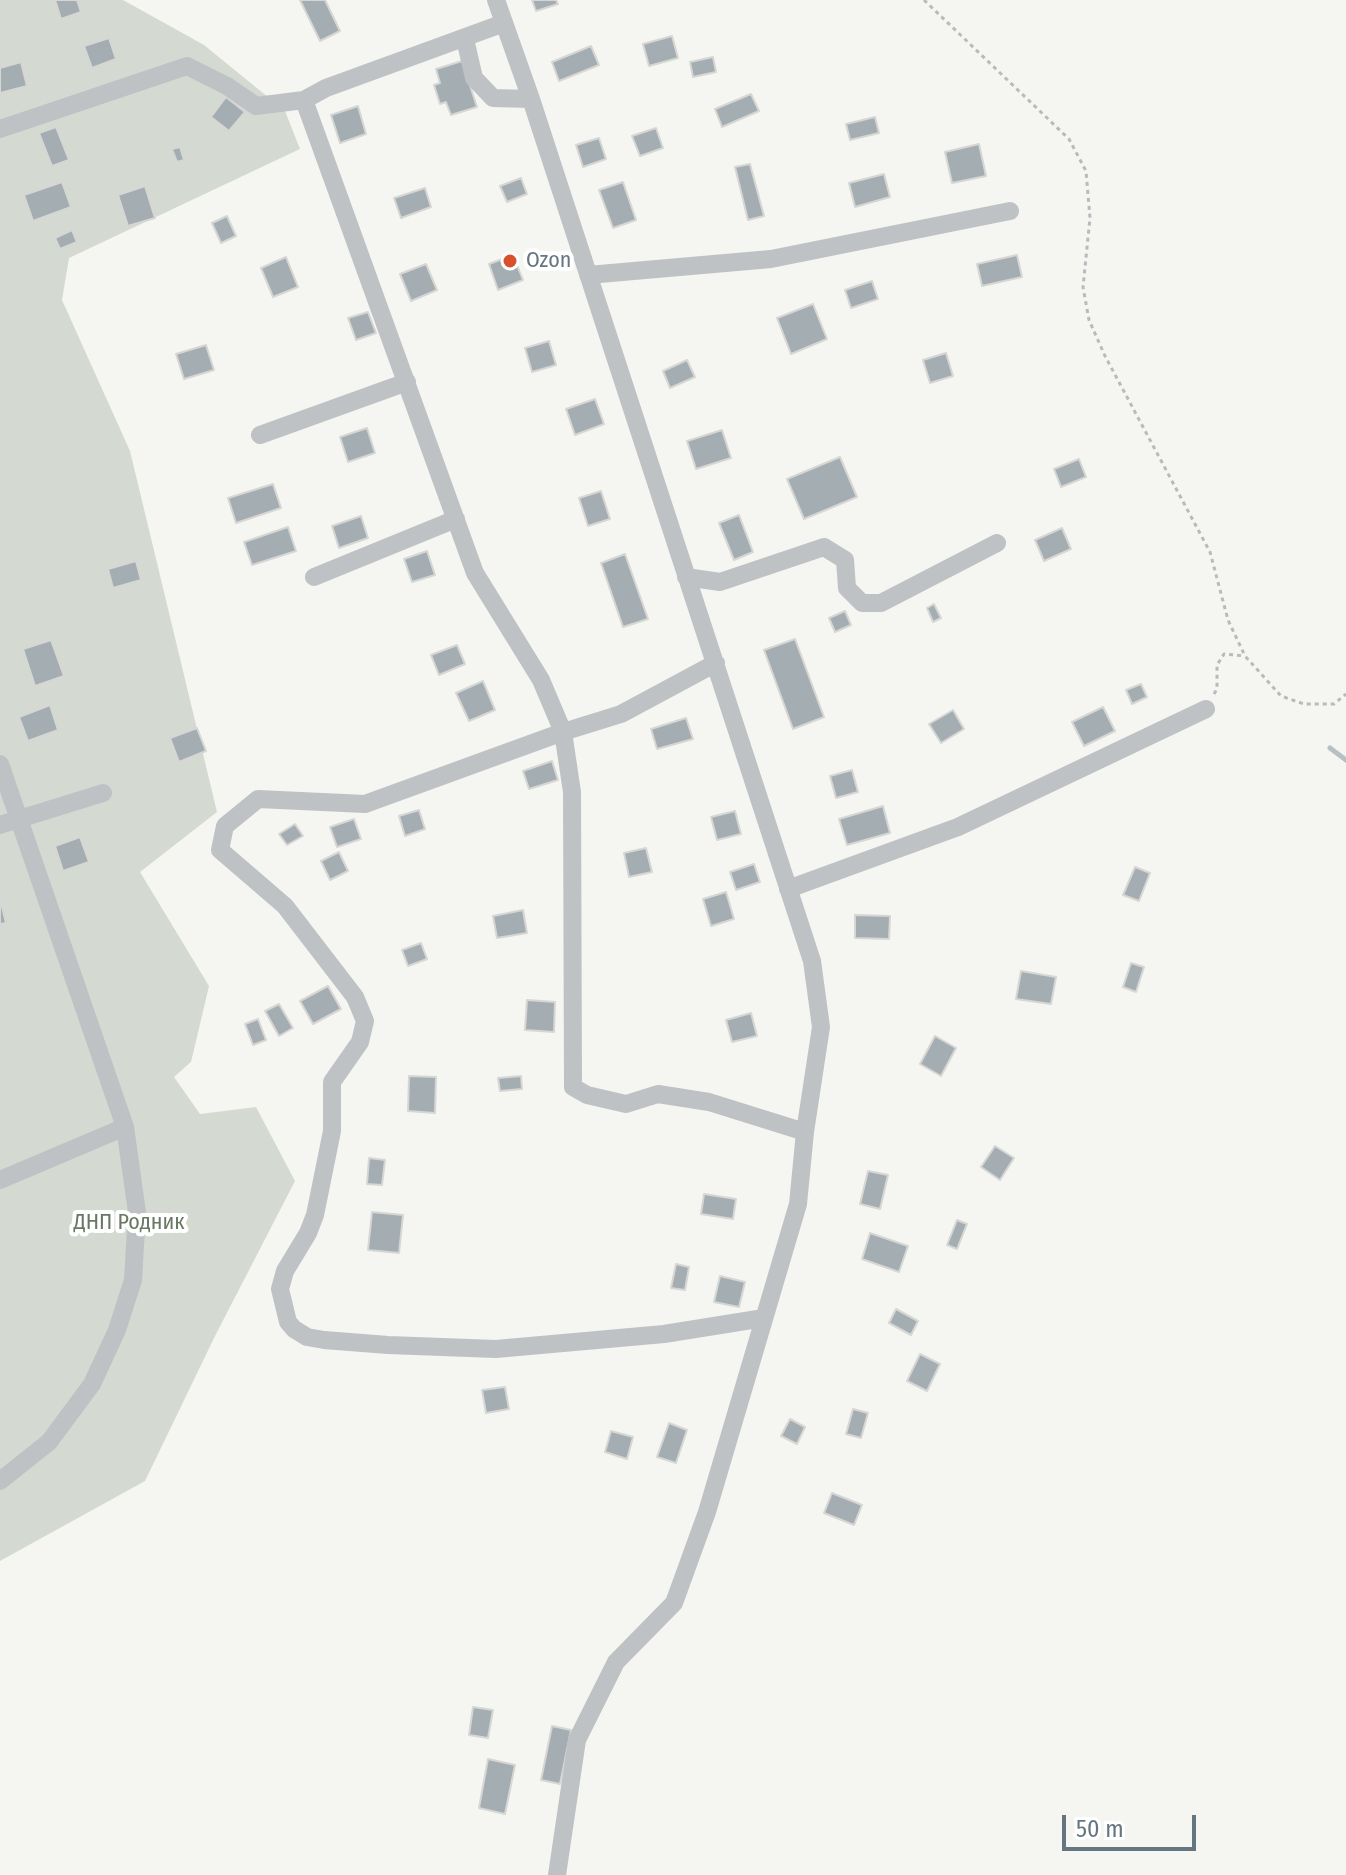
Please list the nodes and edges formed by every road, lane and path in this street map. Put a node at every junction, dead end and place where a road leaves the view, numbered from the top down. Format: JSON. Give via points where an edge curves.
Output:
{"nodes":[{"id":1,"x":496,"y":0,"type":"edge"},
{"id":2,"x":924,"y":0,"type":"edge"},
{"id":3,"x":504,"y":23,"type":"junction"},
{"id":4,"x":465,"y":39,"type":"junction"},
{"id":5,"x":531,"y":99,"type":"junction"},
{"id":6,"x":304,"y":100,"type":"junction"},
{"id":7,"x":0,"y":129,"type":"edge"},
{"id":8,"x":1010,"y":211,"type":"dead end"},
{"id":9,"x":588,"y":275,"type":"junction"},
{"id":10,"x":407,"y":382,"type":"junction"},
{"id":11,"x":260,"y":435,"type":"dead end"},
{"id":12,"x":456,"y":519,"type":"junction"},
{"id":13,"x":997,"y":543,"type":"dead end"},
{"id":14,"x":314,"y":577,"type":"dead end"},
{"id":15,"x":686,"y":577,"type":"junction"},
{"id":16,"x":1245,"y":656,"type":"junction"},
{"id":17,"x":716,"y":663,"type":"junction"},
{"id":18,"x":1346,"y":694,"type":"edge"},
{"id":19,"x":1206,"y":709,"type":"joint"},
{"id":20,"x":563,"y":732,"type":"junction"},
{"id":21,"x":0,"y":764,"type":"edge"},
{"id":22,"x":103,"y":793,"type":"dead end"},
{"id":23,"x":19,"y":819,"type":"junction"},
{"id":24,"x":0,"y":825,"type":"edge"},
{"id":25,"x":788,"y":889,"type":"junction"},
{"id":26,"x":125,"y":1127,"type":"junction"},
{"id":27,"x":805,"y":1132,"type":"junction"},
{"id":28,"x":0,"y":1180,"type":"edge"},
{"id":29,"x":764,"y":1318,"type":"junction"},
{"id":30,"x":0,"y":1481,"type":"edge"},
{"id":31,"x":557,"y":1875,"type":"edge"}],
"edges":[{"from":1,"to":3,"type":"street"},
{"from":2,"to":16,"type":"path","via":[[1069,139],[1086,171],[1090,218],[1083,287],[1089,320],[1210,552],[1228,620]]},
{"from":3,"to":4,"type":"street"},
{"from":3,"to":5,"type":"street"},
{"from":4,"to":5,"type":"street","via":[[474,78],[493,98]]},
{"from":4,"to":6,"type":"street"},
{"from":5,"to":9,"type":"street"},
{"from":6,"to":7,"type":"street","via":[[256,106],[187,66]]},
{"from":6,"to":10,"type":"street"},
{"from":8,"to":9,"type":"street","via":[[771,259]]},
{"from":9,"to":15,"type":"street"},
{"from":10,"to":11,"type":"street"},
{"from":10,"to":12,"type":"street"},
{"from":12,"to":14,"type":"street"},
{"from":12,"to":20,"type":"street","via":[[475,573],[541,680]]},
{"from":13,"to":15,"type":"street","via":[[881,603],[862,603],[847,588],[845,560],[824,547],[720,582]]},
{"from":15,"to":17,"type":"street"},
{"from":16,"to":18,"type":"path","via":[[1281,696],[1304,704],[1334,704]]},
{"from":16,"to":19,"type":"path","via":[[1224,654],[1217,665],[1217,689]]},
{"from":17,"to":20,"type":"street","via":[[621,714]]},
{"from":17,"to":25,"type":"street"},
{"from":19,"to":25,"type":"street","via":[[958,827]]},
{"from":20,"to":27,"type":"street","via":[[572,792],[573,1087],[626,1104],[658,1094],[709,1102]]},
{"from":20,"to":29,"type":"street","via":[[365,804],[258,799],[225,826],[220,850],[285,906],[355,997],[365,1021],[360,1042],[332,1082],[332,1131],[315,1215],[280,1289],[288,1322],[307,1337],[324,1340],[496,1349],[664,1334]]},
{"from":21,"to":23,"type":"street"},
{"from":22,"to":23,"type":"street"},
{"from":23,"to":24,"type":"street"},
{"from":23,"to":26,"type":"street"},
{"from":25,"to":27,"type":"street","via":[[812,961],[821,1027]]},
{"from":26,"to":28,"type":"street"},
{"from":26,"to":30,"type":"street","via":[[137,1212],[133,1280],[117,1330],[92,1384],[49,1442]]},
{"from":27,"to":29,"type":"street","via":[[798,1204]]},
{"from":29,"to":31,"type":"street","via":[[707,1512],[674,1603],[616,1662],[577,1740]]}]}
